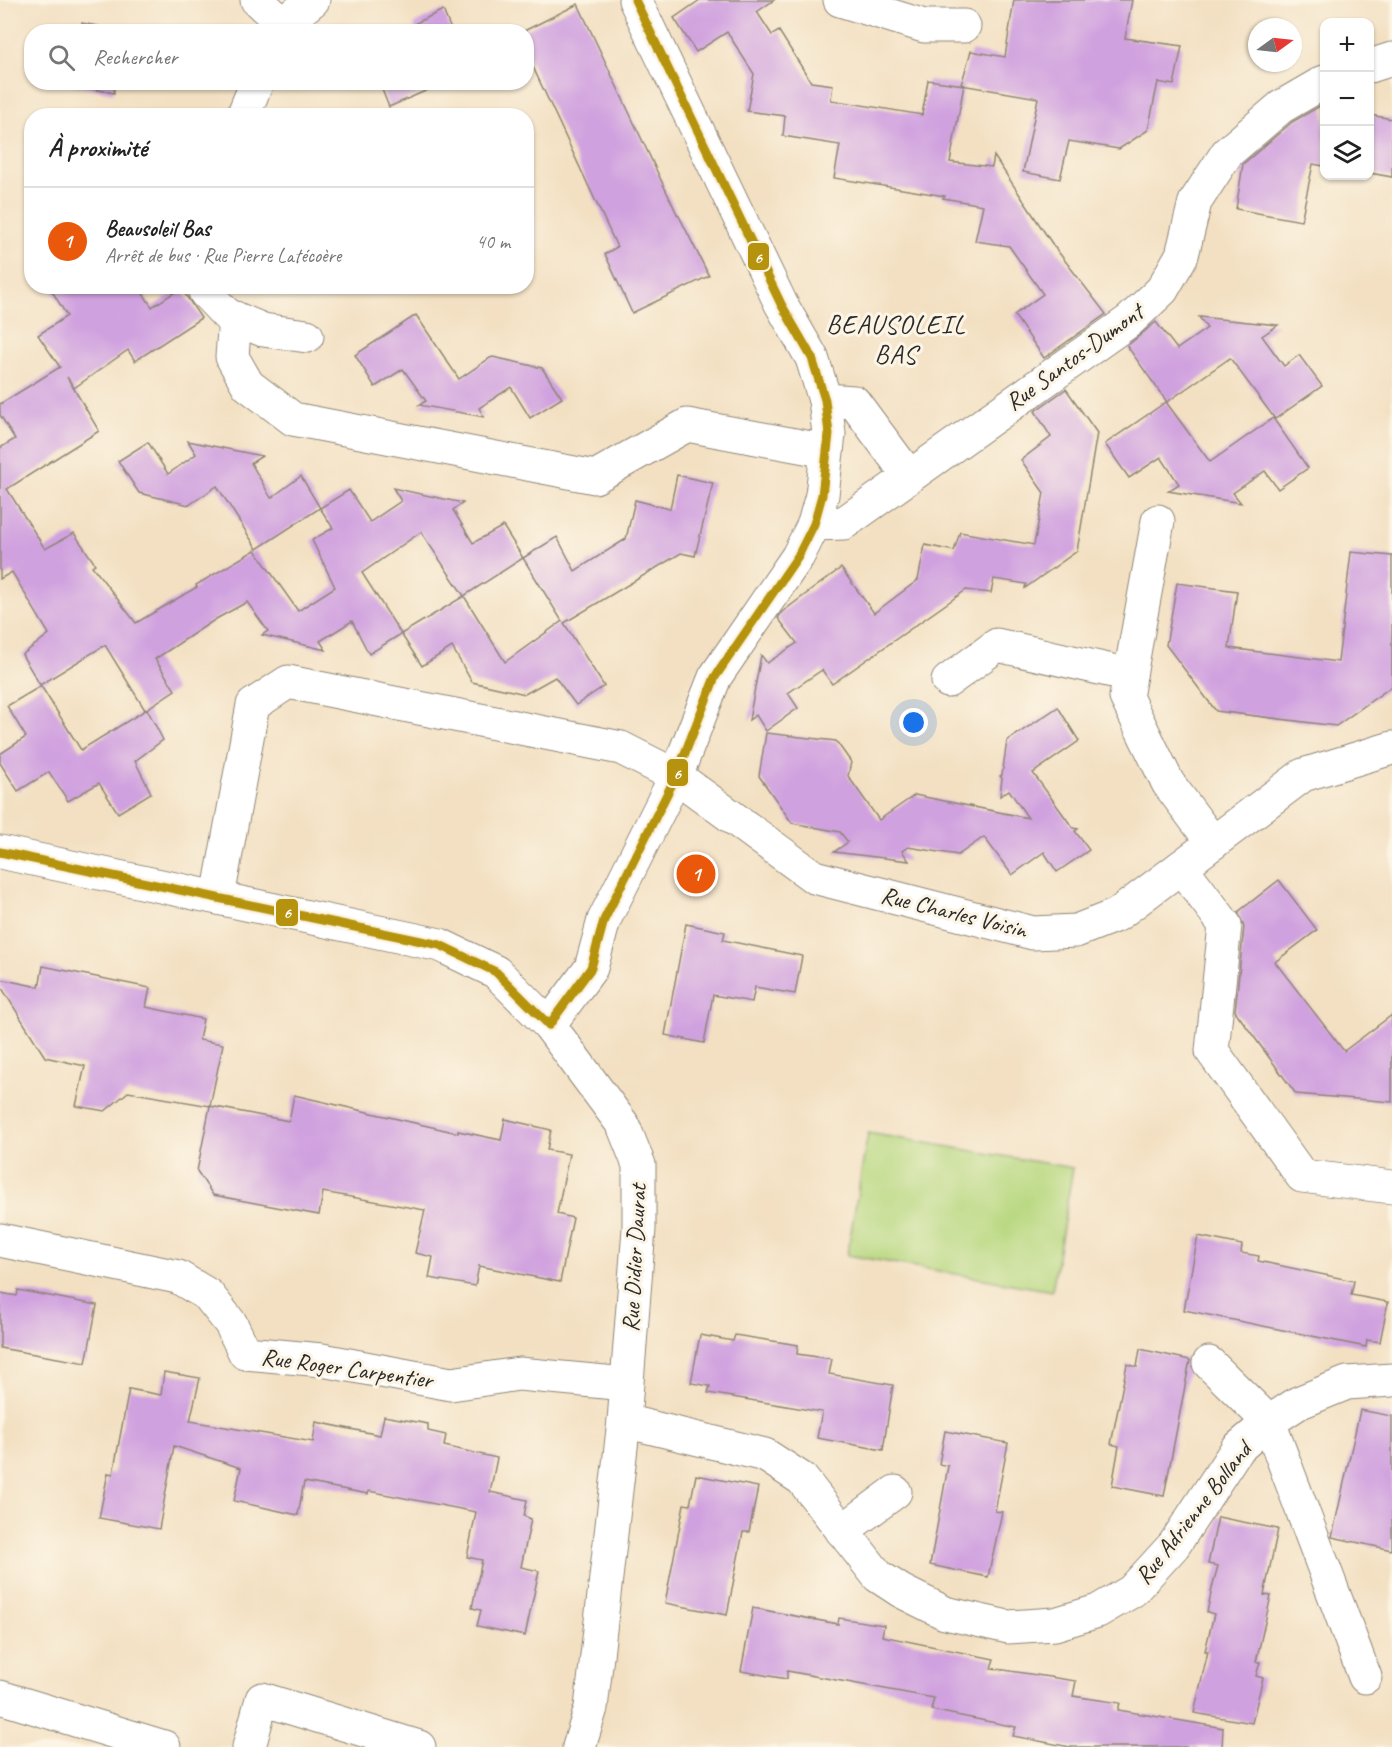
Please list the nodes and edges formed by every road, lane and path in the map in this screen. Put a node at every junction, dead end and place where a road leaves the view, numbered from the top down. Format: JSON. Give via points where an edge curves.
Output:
{"nodes":[{"id":1,"x":256,"y":0,"type":"edge"},
{"id":2,"x":314,"y":0,"type":"edge"},
{"id":3,"x":635,"y":0,"type":"edge"},
{"id":4,"x":840,"y":0,"type":"edge"},
{"id":5,"x":277,"y":24,"type":"edge"},
{"id":6,"x":286,"y":24,"type":"edge"},
{"id":7,"x":964,"y":26,"type":"dead end"},
{"id":8,"x":1392,"y":59,"type":"edge"},
{"id":9,"x":1374,"y":65,"type":"edge"},
{"id":10,"x":1320,"y":84,"type":"edge"},
{"id":11,"x":254,"y":90,"type":"edge"},
{"id":12,"x":246,"y":108,"type":"edge"},
{"id":13,"x":207,"y":294,"type":"edge"},
{"id":14,"x":234,"y":318,"type":"junction"},
{"id":15,"x":307,"y":336,"type":"dead end"},
{"id":16,"x":825,"y":400,"type":"junction"},
{"id":17,"x":827,"y":452,"type":"junction"},
{"id":18,"x":909,"y":476,"type":"junction"},
{"id":19,"x":1158,"y":521,"type":"dead end"},
{"id":20,"x":814,"y":524,"type":"junction"},
{"id":21,"x":1130,"y":675,"type":"junction"},
{"id":22,"x":948,"y":681,"type":"dead end"},
{"id":23,"x":1392,"y":747,"type":"edge"},
{"id":24,"x":676,"y":776,"type":"junction"},
{"id":25,"x":1213,"y":843,"type":"junction"},
{"id":26,"x":0,"y":852,"type":"edge"},
{"id":27,"x":1181,"y":867,"type":"junction"},
{"id":28,"x":218,"y":897,"type":"junction"},
{"id":29,"x":549,"y":1025,"type":"junction"},
{"id":30,"x":1392,"y":1187,"type":"edge"},
{"id":31,"x":0,"y":1240,"type":"edge"},
{"id":32,"x":1209,"y":1363,"type":"dead end"},
{"id":33,"x":1392,"y":1380,"type":"edge"},
{"id":34,"x":626,"y":1384,"type":"junction"},
{"id":35,"x":624,"y":1421,"type":"junction"},
{"id":36,"x":1269,"y":1422,"type":"junction"},
{"id":37,"x":895,"y":1492,"type":"dead end"},
{"id":38,"x":842,"y":1531,"type":"junction"},
{"id":39,"x":1365,"y":1677,"type":"dead end"},
{"id":40,"x":0,"y":1697,"type":"edge"},
{"id":41,"x":164,"y":1747,"type":"edge"},
{"id":42,"x":249,"y":1747,"type":"edge"},
{"id":43,"x":419,"y":1747,"type":"edge"},
{"id":44,"x":579,"y":1747,"type":"edge"}],
"edges":[{"from":1,"to":5,"type":"street"},
{"from":2,"to":6,"type":"street"},
{"from":3,"to":16,"type":"street","via":[[781,304],[812,358]]},
{"from":4,"to":7,"type":"street","via":[[924,26]]},
{"from":8,"to":9,"type":"street"},
{"from":10,"to":18,"type":"street","name":"Rue Santos-Dumont","via":[[1281,106],[1227,153],[1196,202],[1182,255],[1162,290],[1129,321]]},
{"from":11,"to":12,"type":"street"},
{"from":13,"to":14,"type":"street"},
{"from":14,"to":15,"type":"street","via":[[264,330]]},
{"from":14,"to":17,"type":"street","via":[[232,357],[248,385],[293,419],[595,477],[687,425]]},
{"from":16,"to":17,"type":"street"},
{"from":16,"to":18,"type":"street","via":[[854,402]]},
{"from":17,"to":20,"type":"street"},
{"from":18,"to":20,"type":"street","name":"Rue Santos-Dumont","via":[[844,523]]},
{"from":19,"to":21,"type":"street"},
{"from":20,"to":24,"type":"street","via":[[798,556],[715,677]]},
{"from":21,"to":22,"type":"street","via":[[998,645]]},
{"from":21,"to":25,"type":"street","via":[[1126,697],[1168,783]]},
{"from":23,"to":25,"type":"street","name":"Rue Charles Voisin","via":[[1303,775]]},
{"from":24,"to":27,"type":"street","name":"Rue Charles Voisin","via":[[814,877],[1033,933],[1076,931],[1117,915]]},
{"from":24,"to":28,"type":"street","name":"Rue Charles Voisin","via":[[621,748],[288,681],[253,705]]},
{"from":24,"to":29,"type":"street","via":[[604,920],[591,968]]},
{"from":25,"to":27,"type":"street","name":"Rue Charles Voisin"},
{"from":26,"to":28,"type":"street","name":"Rue Didier Daurat"},
{"from":27,"to":30,"type":"street","via":[[1226,925],[1212,1051],[1302,1176]]},
{"from":28,"to":29,"type":"street","name":"Rue Didier Daurat","via":[[440,945],[496,972]]},
{"from":29,"to":34,"type":"street","name":"Rue Didier Daurat","via":[[624,1125],[639,1165],[639,1230]]},
{"from":31,"to":34,"type":"street","name":"Rue Roger Carpentier","via":[[178,1277],[208,1295],[231,1324],[244,1353],[322,1360],[451,1384],[519,1374]]},
{"from":32,"to":36,"type":"street"},
{"from":33,"to":36,"type":"street","name":"Rue Adrienne Bolland","via":[[1347,1383],[1298,1403]]},
{"from":34,"to":35,"type":"street","name":"Rue Didier Daurat"},
{"from":35,"to":38,"type":"street","name":"Rue Adrienne Bolland","via":[[765,1455],[802,1479]]},
{"from":35,"to":44,"type":"street","name":"Rue Didier Daurat","via":[[591,1708]]},
{"from":36,"to":38,"type":"street","name":"Rue Adrienne Bolland","via":[[1237,1449],[1174,1545],[1132,1591],[1098,1611],[1055,1624],[1008,1627],[945,1613],[878,1576]]},
{"from":36,"to":39,"type":"street"},
{"from":37,"to":38,"type":"street"},
{"from":40,"to":41,"type":"street"},
{"from":42,"to":43,"type":"street","via":[[262,1699]]}]}
